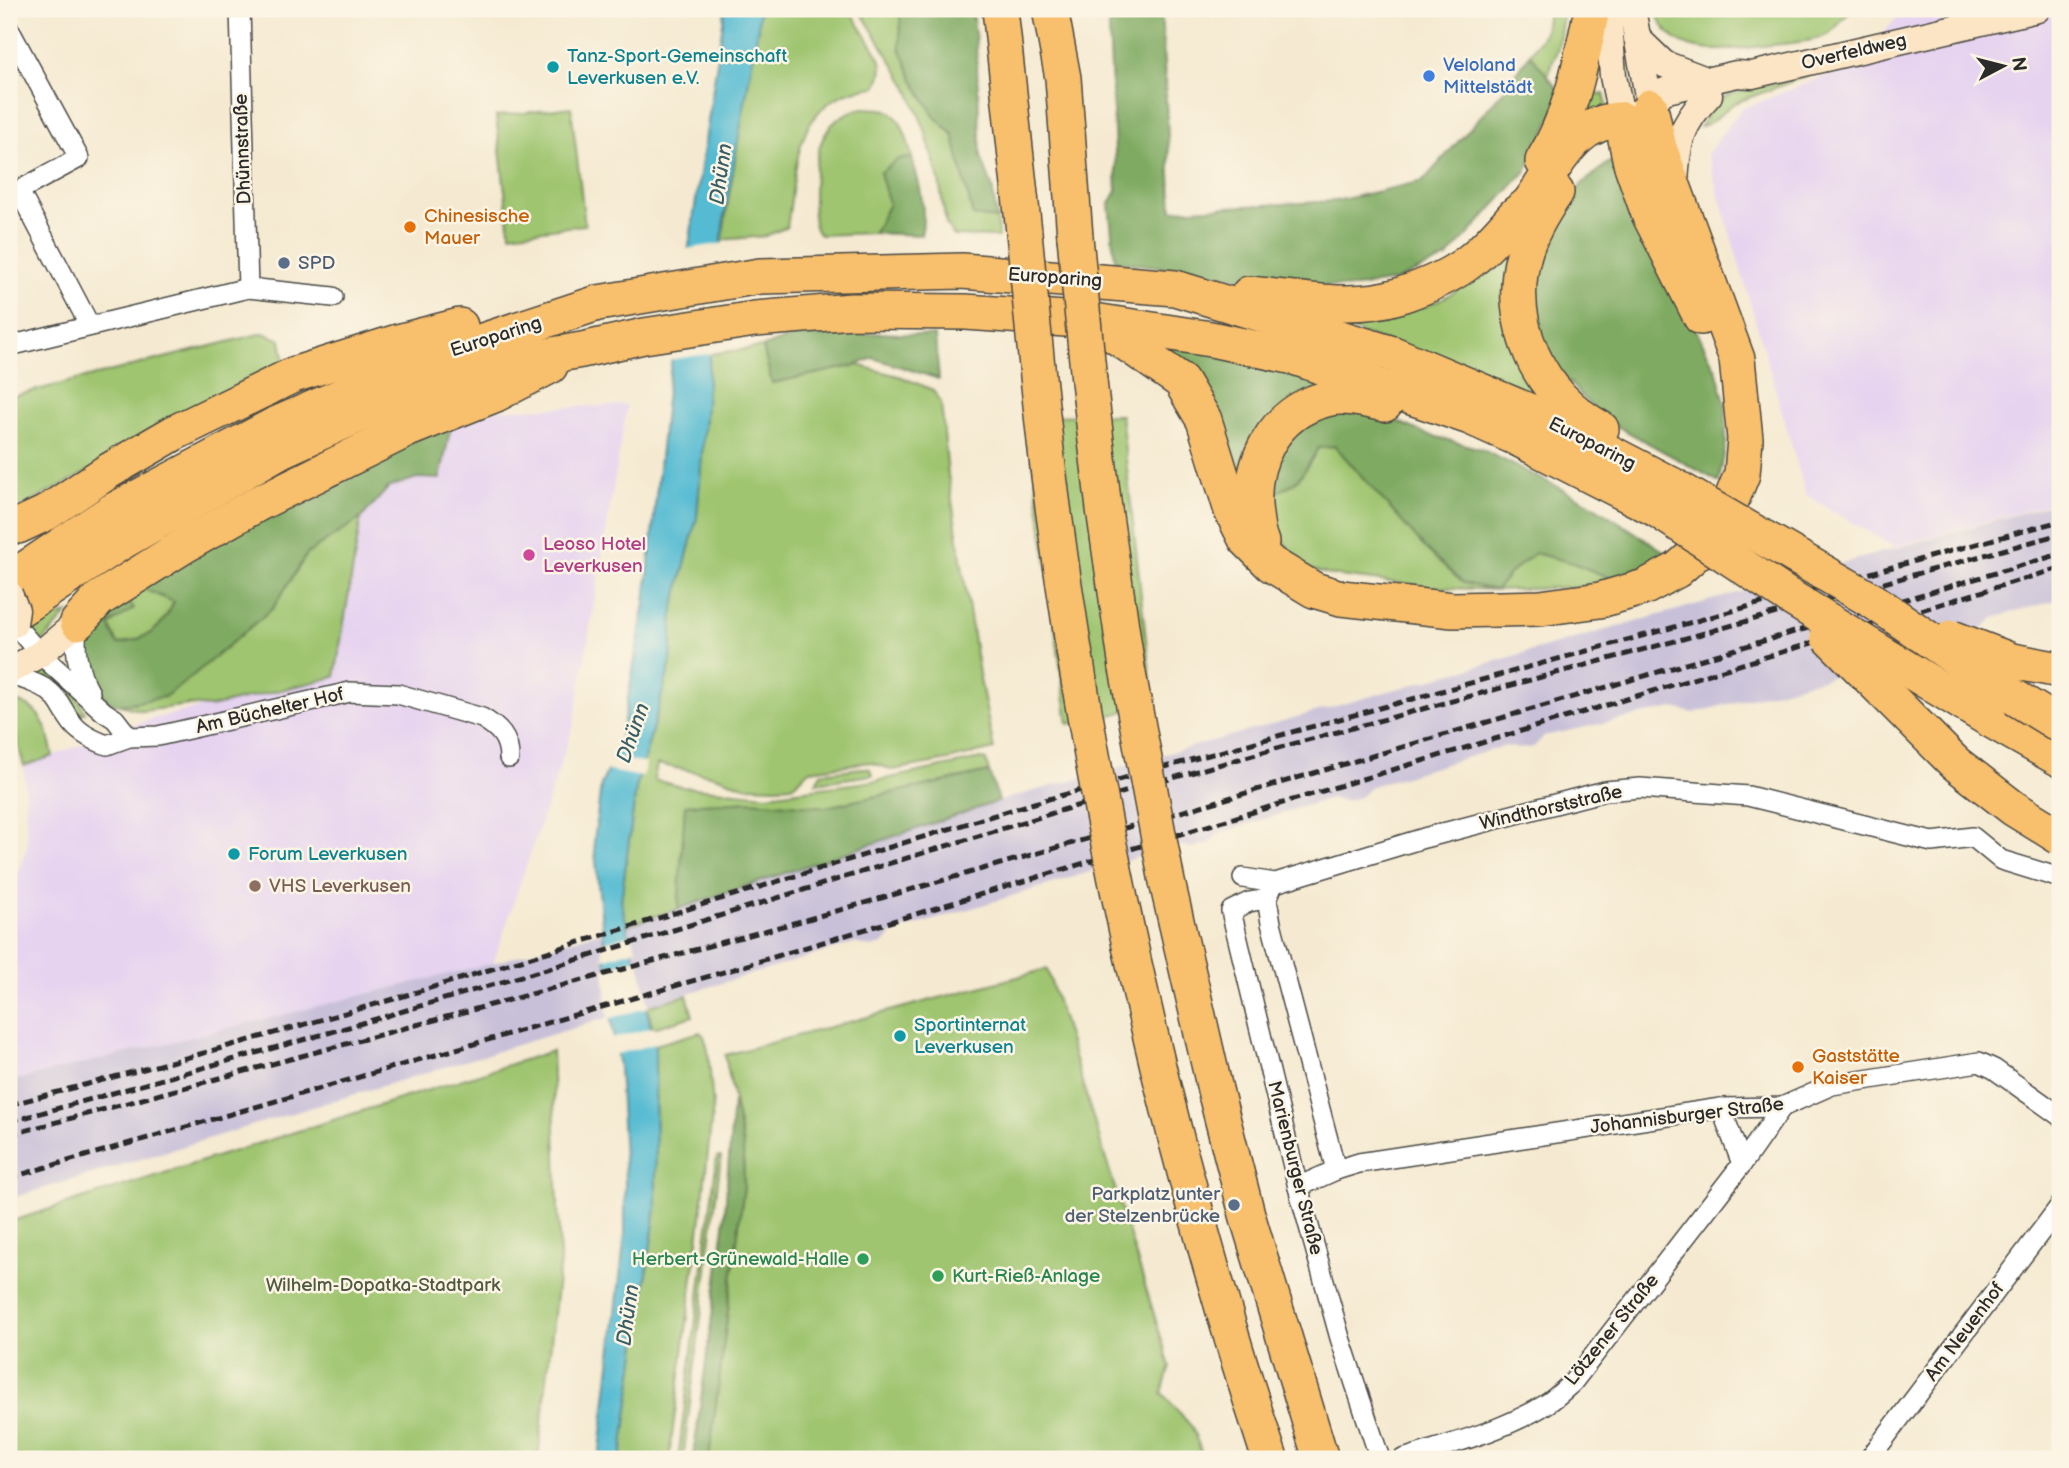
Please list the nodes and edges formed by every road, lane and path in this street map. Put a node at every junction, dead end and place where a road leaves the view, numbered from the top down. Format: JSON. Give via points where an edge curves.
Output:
{"nodes":[{"id":1,"x":240,"y":9,"type":"edge"},
{"id":2,"x":1000,"y":9,"type":"edge"},
{"id":3,"x":1050,"y":9,"type":"edge"},
{"id":4,"x":1592,"y":9,"type":"edge"},
{"id":5,"x":1608,"y":9,"type":"edge"},
{"id":6,"x":1633,"y":9,"type":"edge"},
{"id":7,"x":2037,"y":9,"type":"edge"},
{"id":8,"x":9,"y":29,"type":"edge"},
{"id":9,"x":1637,"y":38,"type":"junction"},
{"id":10,"x":1708,"y":88,"type":"junction"},
{"id":11,"x":1636,"y":113,"type":"junction"},
{"id":12,"x":1675,"y":190,"type":"junction"},
{"id":13,"x":14,"y":193,"type":"edge"},
{"id":14,"x":1518,"y":212,"type":"junction"},
{"id":15,"x":248,"y":288,"type":"junction"},
{"id":16,"x":1175,"y":288,"type":"junction"},
{"id":17,"x":333,"y":297,"type":"dead end"},
{"id":18,"x":598,"y":303,"type":"junction"},
{"id":19,"x":1094,"y":321,"type":"junction"},
{"id":20,"x":90,"y":326,"type":"junction"},
{"id":21,"x":9,"y":346,"type":"edge"},
{"id":22,"x":582,"y":350,"type":"junction"},
{"id":23,"x":1741,"y":391,"type":"junction"},
{"id":24,"x":1470,"y":417,"type":"junction"},
{"id":25,"x":1664,"y":497,"type":"junction"},
{"id":26,"x":9,"y":555,"type":"edge"},
{"id":27,"x":1272,"y":564,"type":"junction"},
{"id":28,"x":1788,"y":596,"type":"junction"},
{"id":29,"x":1873,"y":601,"type":"junction"},
{"id":30,"x":89,"y":610,"type":"junction"},
{"id":31,"x":16,"y":617,"type":"edge"},
{"id":32,"x":40,"y":654,"type":"junction"},
{"id":33,"x":2060,"y":670,"type":"edge"},
{"id":34,"x":9,"y":673,"type":"edge"},
{"id":35,"x":95,"y":703,"type":"junction"},
{"id":36,"x":2060,"y":724,"type":"edge"},
{"id":37,"x":129,"y":737,"type":"junction"},
{"id":38,"x":509,"y":758,"type":"dead end"},
{"id":39,"x":2060,"y":759,"type":"edge"},
{"id":40,"x":2060,"y":838,"type":"edge"},
{"id":41,"x":1243,"y":878,"type":"dead end"},
{"id":42,"x":2060,"y":878,"type":"edge"},
{"id":43,"x":1271,"y":891,"type":"junction"},
{"id":44,"x":1782,"y":1107,"type":"junction"},
{"id":45,"x":1721,"y":1108,"type":"junction"},
{"id":46,"x":2060,"y":1116,"type":"edge"},
{"id":47,"x":1742,"y":1164,"type":"junction"},
{"id":48,"x":1336,"y":1170,"type":"junction"},
{"id":49,"x":1298,"y":1187,"type":"junction"},
{"id":50,"x":2060,"y":1206,"type":"edge"},
{"id":51,"x":1270,"y":1459,"type":"edge"},
{"id":52,"x":1321,"y":1459,"type":"edge"},
{"id":53,"x":1380,"y":1459,"type":"edge"},
{"id":54,"x":1404,"y":1459,"type":"edge"},
{"id":55,"x":1869,"y":1459,"type":"edge"}],
"edges":[{"from":1,"to":15,"type":"street","name":"Dhünnstraße"},
{"from":2,"to":51,"type":"highway","bridge":true,"via":[[1055,526],[1090,744],[1119,897],[1178,1149]]},
{"from":3,"to":52,"type":"highway","bridge":true,"via":[[1063,78],[1088,381],[1127,668],[1167,882],[1216,1094],[1248,1218]]},
{"from":4,"to":14,"type":"highway","via":[[1577,84],[1553,145],[1520,197]]},
{"from":5,"to":11,"type":"street","via":[[1613,76]]},
{"from":6,"to":9,"type":"street"},
{"from":7,"to":10,"type":"street","name":"Overfeldweg","via":[[1752,75],[1737,74]]},
{"from":8,"to":13,"type":"street","via":[[79,158]]},
{"from":9,"to":10,"type":"street","via":[[1664,64]]},
{"from":9,"to":11,"type":"street"},
{"from":10,"to":11,"type":"street","name":"Overfeldweg","via":[[1667,110]]},
{"from":10,"to":12,"type":"street","via":[[1683,131],[1676,154]]},
{"from":11,"to":12,"type":"highway","via":[[1660,148]]},
{"from":11,"to":14,"type":"highway","via":[[1597,122],[1582,134]]},
{"from":11,"to":23,"type":"highway","via":[[1631,163],[1650,214],[1724,366]]},
{"from":11,"to":25,"type":"highway","via":[[1569,177],[1536,225],[1524,255],[1520,312],[1533,359],[1563,403],[1632,446]]},
{"from":12,"to":23,"type":"highway","via":[[1737,359]]},
{"from":13,"to":20,"type":"street"},
{"from":14,"to":16,"type":"highway","via":[[1470,261],[1451,274],[1396,296],[1316,302]]},
{"from":15,"to":17,"type":"street"},
{"from":15,"to":20,"type":"street"},
{"from":16,"to":18,"type":"highway","name":"Europaring","via":[[961,271],[760,276]]},
{"from":16,"to":25,"type":"highway","name":"Europaring","via":[[1393,354],[1533,414]]},
{"from":18,"to":26,"type":"highway","name":"Europaring","via":[[422,361],[275,425],[111,512]]},
{"from":18,"to":26,"type":"highway","via":[[461,326],[293,375],[174,433],[18,526]]},
{"from":19,"to":22,"type":"highway","name":"Europaring","via":[[864,311],[755,319]]},
{"from":19,"to":24,"type":"highway","name":"Europaring","via":[[1294,357]]},
{"from":19,"to":27,"type":"highway","via":[[1181,381],[1204,420],[1232,510],[1246,539]]},
{"from":20,"to":21,"type":"street"},
{"from":22,"to":30,"type":"highway","via":[[496,394],[332,464],[185,545]]},
{"from":22,"to":31,"type":"highway","name":"Europaring","via":[[477,368],[281,450],[123,541]]},
{"from":23,"to":27,"type":"highway","via":[[1742,474],[1724,518],[1685,563],[1645,587],[1600,600],[1540,608],[1452,610],[1341,598],[1314,590]]},
{"from":24,"to":25,"type":"highway","name":"Europaring"},
{"from":24,"to":27,"type":"highway","via":[[1418,416],[1352,396],[1326,399],[1296,411],[1273,431],[1258,462],[1252,498],[1258,536]]},
{"from":25,"to":28,"type":"highway","name":"Europaring","bridge":true},
{"from":25,"to":29,"type":"highway","name":"Europaring","bridge":true},
{"from":28,"to":39,"type":"highway","name":"Europaring","bridge":true},
{"from":28,"to":40,"type":"highway","bridge":true,"via":[[1955,763]]},
{"from":29,"to":33,"type":"highway","bridge":true,"via":[[1978,649]]},
{"from":29,"to":36,"type":"highway","name":"Europaring","bridge":true},
{"from":30,"to":31,"type":"highway"},
{"from":30,"to":32,"type":"street"},
{"from":30,"to":35,"type":"street","via":[[75,640],[77,663]]},
{"from":31,"to":32,"type":"street"},
{"from":32,"to":34,"type":"street"},
{"from":32,"to":35,"type":"street"},
{"from":34,"to":37,"type":"street","name":"Am Büchelter Hof","via":[[50,692],[71,722],[90,738],[107,745]]},
{"from":35,"to":37,"type":"street"},
{"from":37,"to":38,"type":"street","name":"Am Büchelter Hof","via":[[159,736],[311,700],[368,692],[398,694],[482,718],[505,737]]},
{"from":41,"to":43,"type":"street","name":"Windthorststraße"},
{"from":42,"to":43,"type":"street","name":"Windthorststraße","via":[[2001,860],[1973,837],[1932,842],[1748,796],[1640,788],[1592,794],[1424,838]]},
{"from":43,"to":48,"type":"street","name":"Marienburger Straße","via":[[1271,923]]},
{"from":43,"to":49,"type":"street","name":"Marienburger Straße","via":[[1231,911]]},
{"from":44,"to":45,"type":"street","name":"Johannisburger Straße"},
{"from":44,"to":46,"type":"street","name":"Johannisburger Straße","via":[[1832,1085],[1979,1062]]},
{"from":44,"to":47,"type":"street","name":"Lötzener Straße"},
{"from":45,"to":47,"type":"street"},
{"from":45,"to":48,"type":"street","name":"Johannisburger Straße","via":[[1419,1153]]},
{"from":47,"to":54,"type":"street","name":"Lötzener Straße","via":[[1573,1382],[1523,1417]]},
{"from":48,"to":49,"type":"street","name":"Johannisburger Straße"},
{"from":49,"to":53,"type":"street","name":"Marienburger Straße"},
{"from":50,"to":55,"type":"street","name":"Am Neuenhof"}]}
